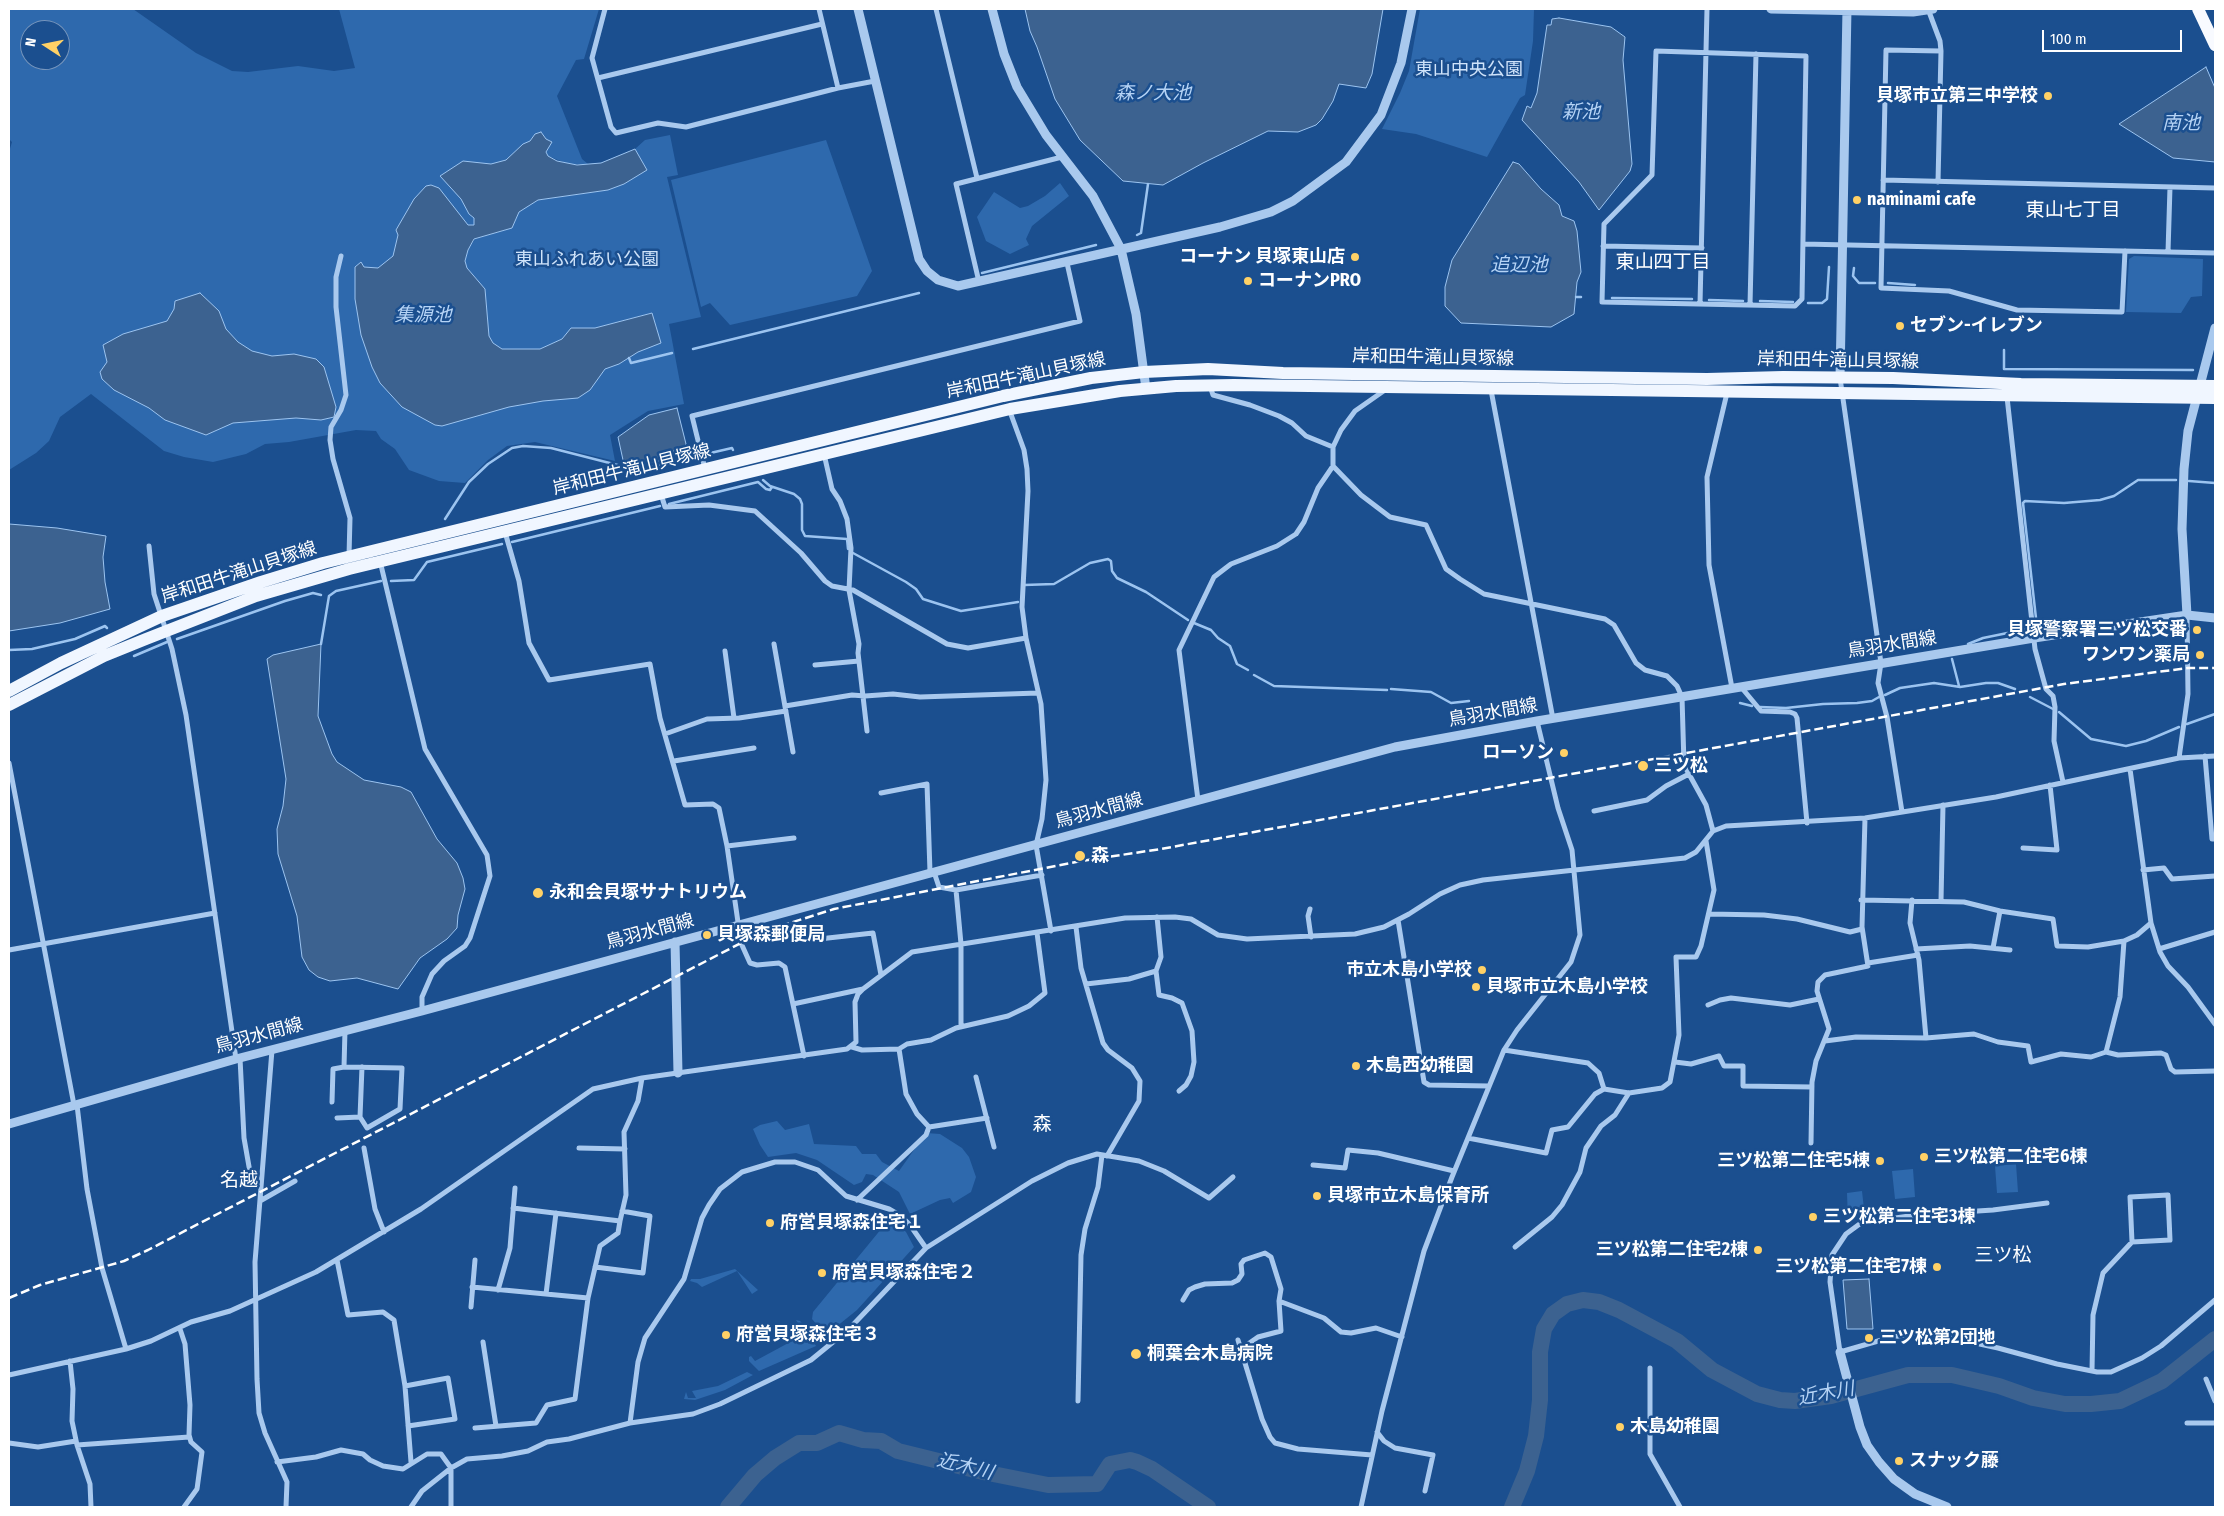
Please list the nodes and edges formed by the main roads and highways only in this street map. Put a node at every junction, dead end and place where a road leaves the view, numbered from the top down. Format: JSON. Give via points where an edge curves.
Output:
{"nodes":[{"id":1,"x":2198,"y":9,"type":"edge"},
{"id":2,"x":2215,"y":45,"type":"edge"},
{"id":3,"x":2215,"y":386,"type":"edge"},
{"id":4,"x":2197,"y":392,"type":"junction"},
{"id":5,"x":2215,"y":398,"type":"edge"},
{"id":6,"x":9,"y":692,"type":"edge"},
{"id":7,"x":9,"y":705,"type":"edge"}],
"edges":[{"from":1,"to":2,"type":"highway"},
{"from":3,"to":4,"type":"main road","name":"岸和田牛滝山貝塚線"},
{"from":4,"to":5,"type":"main road","name":"岸和田牛滝山貝塚線"},
{"from":4,"to":6,"type":"main road","name":"岸和田牛滝山貝塚線","via":[[1893,378],[1707,379],[1208,369],[1144,372],[1066,382],[349,556],[162,616],[61,663]]},
{"from":4,"to":7,"type":"main road","name":"岸和田牛滝山貝塚線","via":[[2006,396],[1210,386],[1146,388],[1010,409],[380,560],[256,596],[166,631],[104,656]]}]}
